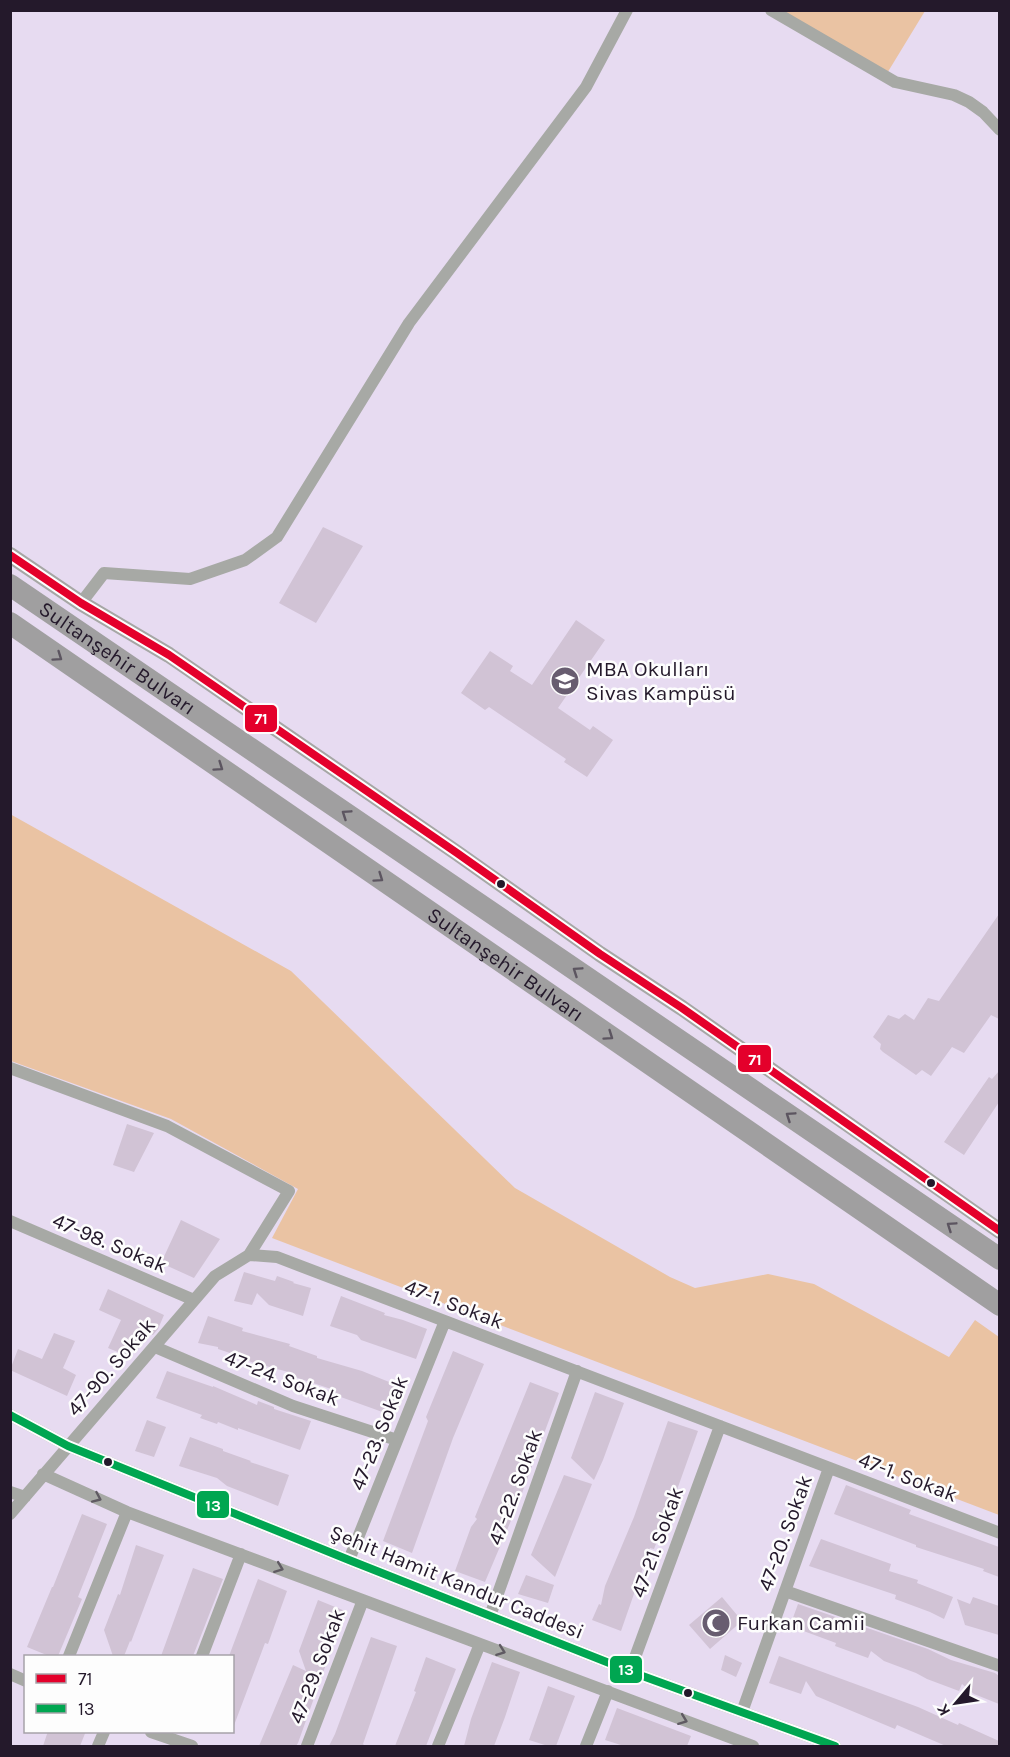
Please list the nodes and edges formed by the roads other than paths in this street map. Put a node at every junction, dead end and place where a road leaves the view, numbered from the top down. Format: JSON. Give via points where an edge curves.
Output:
{"nodes":[{"id":1,"x":627,"y":10,"type":"edge"},
{"id":2,"x":771,"y":10,"type":"edge"},
{"id":3,"x":999,"y":130,"type":"edge"},
{"id":4,"x":10,"y":555,"type":"edge"},
{"id":5,"x":10,"y":585,"type":"edge"},
{"id":6,"x":81,"y":603,"type":"junction"},
{"id":7,"x":10,"y":623,"type":"edge"},
{"id":8,"x":10,"y":1068,"type":"edge"},
{"id":9,"x":10,"y":1221,"type":"edge"},
{"id":10,"x":999,"y":1231,"type":"edge"},
{"id":11,"x":249,"y":1256,"type":"junction"},
{"id":12,"x":999,"y":1259,"type":"edge"},
{"id":13,"x":194,"y":1300,"type":"junction"},
{"id":14,"x":999,"y":1305,"type":"edge"},
{"id":15,"x":445,"y":1321,"type":"junction"},
{"id":16,"x":155,"y":1347,"type":"junction"},
{"id":17,"x":577,"y":1371,"type":"junction"},
{"id":18,"x":10,"y":1415,"type":"edge"},
{"id":19,"x":720,"y":1426,"type":"junction"},
{"id":20,"x":396,"y":1440,"type":"junction"},
{"id":21,"x":68,"y":1446,"type":"junction"},
{"id":22,"x":829,"y":1468,"type":"junction"},
{"id":23,"x":44,"y":1474,"type":"junction"},
{"id":24,"x":10,"y":1492,"type":"edge"},
{"id":25,"x":25,"y":1497,"type":"junction"},
{"id":26,"x":127,"y":1512,"type":"junction"},
{"id":27,"x":10,"y":1515,"type":"edge"},
{"id":28,"x":999,"y":1533,"type":"edge"},
{"id":29,"x":241,"y":1554,"type":"junction"},
{"id":30,"x":349,"y":1560,"type":"junction"},
{"id":31,"x":785,"y":1591,"type":"junction"},
{"id":32,"x":363,"y":1600,"type":"junction"},
{"id":33,"x":490,"y":1616,"type":"junction"},
{"id":34,"x":480,"y":1644,"type":"junction"},
{"id":35,"x":69,"y":1655,"type":"edge"},
{"id":36,"x":202,"y":1655,"type":"edge"},
{"id":37,"x":999,"y":1666,"type":"edge"},
{"id":38,"x":630,"y":1671,"type":"junction"},
{"id":39,"x":10,"y":1674,"type":"edge"},
{"id":40,"x":24,"y":1680,"type":"edge"},
{"id":41,"x":608,"y":1691,"type":"junction"},
{"id":42,"x":742,"y":1713,"type":"junction"},
{"id":43,"x":172,"y":1735,"type":"edge"},
{"id":44,"x":192,"y":1746,"type":"edge"},
{"id":45,"x":307,"y":1746,"type":"edge"},
{"id":46,"x":438,"y":1746,"type":"edge"},
{"id":47,"x":586,"y":1746,"type":"edge"},
{"id":48,"x":753,"y":1746,"type":"edge"},
{"id":49,"x":835,"y":1746,"type":"edge"}],
"edges":[{"from":1,"to":6,"type":"street","via":[[586,87],[409,323],[277,537],[245,560],[190,579],[104,573]]},
{"from":2,"to":3,"type":"street","via":[[895,82],[969,102]]},
{"from":4,"to":6,"type":"street","name":"Sultanşehir Bulvarı"},
{"from":12,"to":5,"type":"highway","name":"Sultanşehir Bulvarı","one_way":true},
{"from":6,"to":10,"type":"street","name":"Sultanşehir Bulvarı","via":[[169,655],[332,766]]},
{"from":7,"to":14,"type":"highway","name":"Sultanşehir Bulvarı","one_way":true},
{"from":8,"to":11,"type":"street","via":[[167,1126],[289,1191]]},
{"from":9,"to":13,"type":"street","name":"47-98. Sokak"},
{"from":11,"to":13,"type":"street","name":"47-90. Sokak","via":[[215,1276]]},
{"from":11,"to":15,"type":"street","name":"47-1. Sokak","via":[[277,1257]]},
{"from":13,"to":16,"type":"street","name":"47-90. Sokak"},
{"from":15,"to":17,"type":"street","name":"47-1. Sokak"},
{"from":15,"to":20,"type":"street","name":"47-23. Sokak"},
{"from":16,"to":20,"type":"street","name":"47-24. Sokak","via":[[294,1406]]},
{"from":16,"to":21,"type":"street","name":"47-90. Sokak"},
{"from":17,"to":19,"type":"street","name":"47-1. Sokak"},
{"from":17,"to":33,"type":"street","name":"47-22. Sokak"},
{"from":18,"to":21,"type":"street","name":"Şehit Hamit Kandur Caddesi"},
{"from":19,"to":22,"type":"street","name":"47-1. Sokak"},
{"from":19,"to":38,"type":"street","name":"47-21. Sokak"},
{"from":20,"to":30,"type":"street","name":"47-23. Sokak"},
{"from":21,"to":23,"type":"street","name":"47-90. Sokak"},
{"from":21,"to":30,"type":"street","name":"Şehit Hamit Kandur Caddesi"},
{"from":22,"to":28,"type":"street","name":"47-1. Sokak"},
{"from":22,"to":31,"type":"street","name":"47-20. Sokak"},
{"from":23,"to":25,"type":"street","name":"47-90. Sokak"},
{"from":23,"to":26,"type":"street","one_way":true},
{"from":24,"to":25,"type":"street"},
{"from":25,"to":27,"type":"street","name":"47-90. Sokak"},
{"from":26,"to":29,"type":"street"},
{"from":26,"to":35,"type":"street"},
{"from":29,"to":32,"type":"street","one_way":true},
{"from":29,"to":36,"type":"street"},
{"from":30,"to":33,"type":"street","name":"Şehit Hamit Kandur Caddesi"},
{"from":31,"to":37,"type":"street"},
{"from":31,"to":42,"type":"street","name":"47-20. Sokak"},
{"from":32,"to":34,"type":"street"},
{"from":32,"to":45,"type":"street","name":"47-29. Sokak"},
{"from":33,"to":38,"type":"street","name":"Şehit Hamit Kandur Caddesi"},
{"from":34,"to":41,"type":"street","one_way":true},
{"from":34,"to":46,"type":"street"},
{"from":38,"to":42,"type":"street","name":"Şehit Hamit Kandur Caddesi"},
{"from":39,"to":40,"type":"street"},
{"from":41,"to":47,"type":"street"},
{"from":41,"to":48,"type":"street","one_way":true},
{"from":42,"to":49,"type":"street","name":"Şehit Hamit Kandur Caddesi"},
{"from":43,"to":44,"type":"street"}]}
